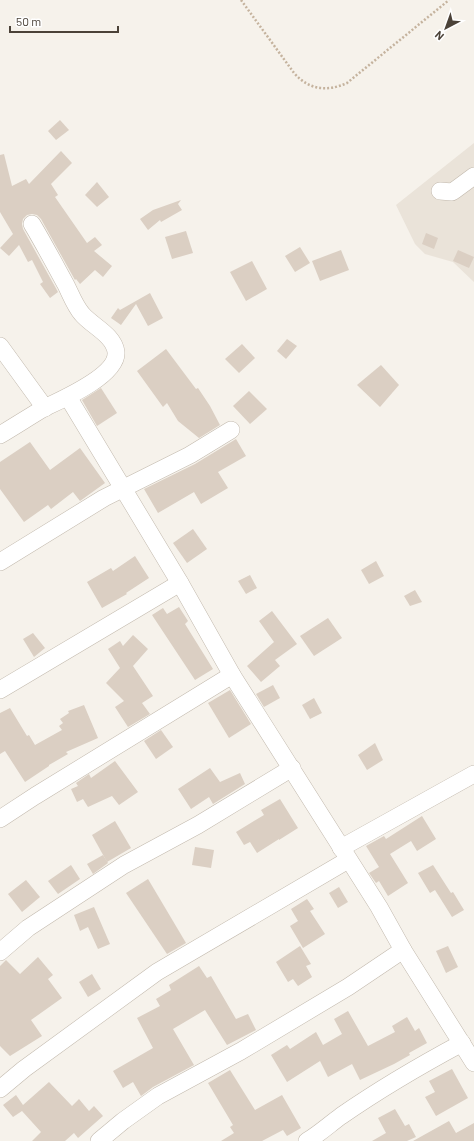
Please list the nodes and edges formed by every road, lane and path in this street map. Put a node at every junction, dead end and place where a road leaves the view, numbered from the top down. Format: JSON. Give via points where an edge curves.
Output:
{"nodes":[{"id":1,"x":241,"y":0,"type":"edge"},
{"id":2,"x":449,"y":0,"type":"edge"},
{"id":3,"x":474,"y":176,"type":"edge"},
{"id":4,"x":440,"y":191,"type":"dead end"},
{"id":5,"x":32,"y":224,"type":"dead end"},
{"id":6,"x":0,"y":346,"type":"edge"},
{"id":7,"x":68,"y":398,"type":"junction"},
{"id":8,"x":45,"y":408,"type":"junction"},
{"id":9,"x":231,"y":430,"type":"dead end"},
{"id":10,"x":0,"y":435,"type":"edge"},
{"id":11,"x":122,"y":489,"type":"junction"},
{"id":12,"x":0,"y":562,"type":"edge"},
{"id":13,"x":180,"y":583,"type":"junction"},
{"id":14,"x":232,"y":675,"type":"junction"},
{"id":15,"x":0,"y":690,"type":"edge"},
{"id":16,"x":292,"y":768,"type":"junction"},
{"id":17,"x":474,"y":774,"type":"edge"},
{"id":18,"x":0,"y":819,"type":"edge"},
{"id":19,"x":345,"y":854,"type":"junction"},
{"id":20,"x":403,"y":950,"type":"junction"},
{"id":21,"x":0,"y":952,"type":"edge"},
{"id":22,"x":462,"y":1043,"type":"junction"},
{"id":23,"x":474,"y":1064,"type":"edge"},
{"id":24,"x":0,"y":1090,"type":"edge"},
{"id":25,"x":99,"y":1141,"type":"edge"},
{"id":26,"x":307,"y":1141,"type":"edge"}],
"edges":[{"from":1,"to":2,"type":"path","via":[[302,82],[326,89],[347,83]]},
{"from":3,"to":4,"type":"street","via":[[452,192]]},
{"from":5,"to":7,"type":"street","via":[[82,314],[108,337],[116,352],[112,364],[96,380]]},
{"from":6,"to":8,"type":"street"},
{"from":7,"to":8,"type":"street"},
{"from":7,"to":11,"type":"street"},
{"from":8,"to":10,"type":"street"},
{"from":9,"to":11,"type":"street","via":[[190,455]]},
{"from":11,"to":12,"type":"street"},
{"from":11,"to":13,"type":"street"},
{"from":13,"to":14,"type":"street"},
{"from":13,"to":15,"type":"street"},
{"from":14,"to":16,"type":"street"},
{"from":14,"to":18,"type":"street"},
{"from":16,"to":19,"type":"street"},
{"from":16,"to":21,"type":"street","via":[[124,865],[28,928]]},
{"from":17,"to":19,"type":"street"},
{"from":19,"to":20,"type":"street"},
{"from":19,"to":24,"type":"street","via":[[157,972],[24,1069]]},
{"from":20,"to":22,"type":"street"},
{"from":20,"to":25,"type":"street","via":[[348,987],[241,1051],[158,1096]]},
{"from":22,"to":23,"type":"street"},
{"from":22,"to":26,"type":"street","via":[[376,1093]]}]}
